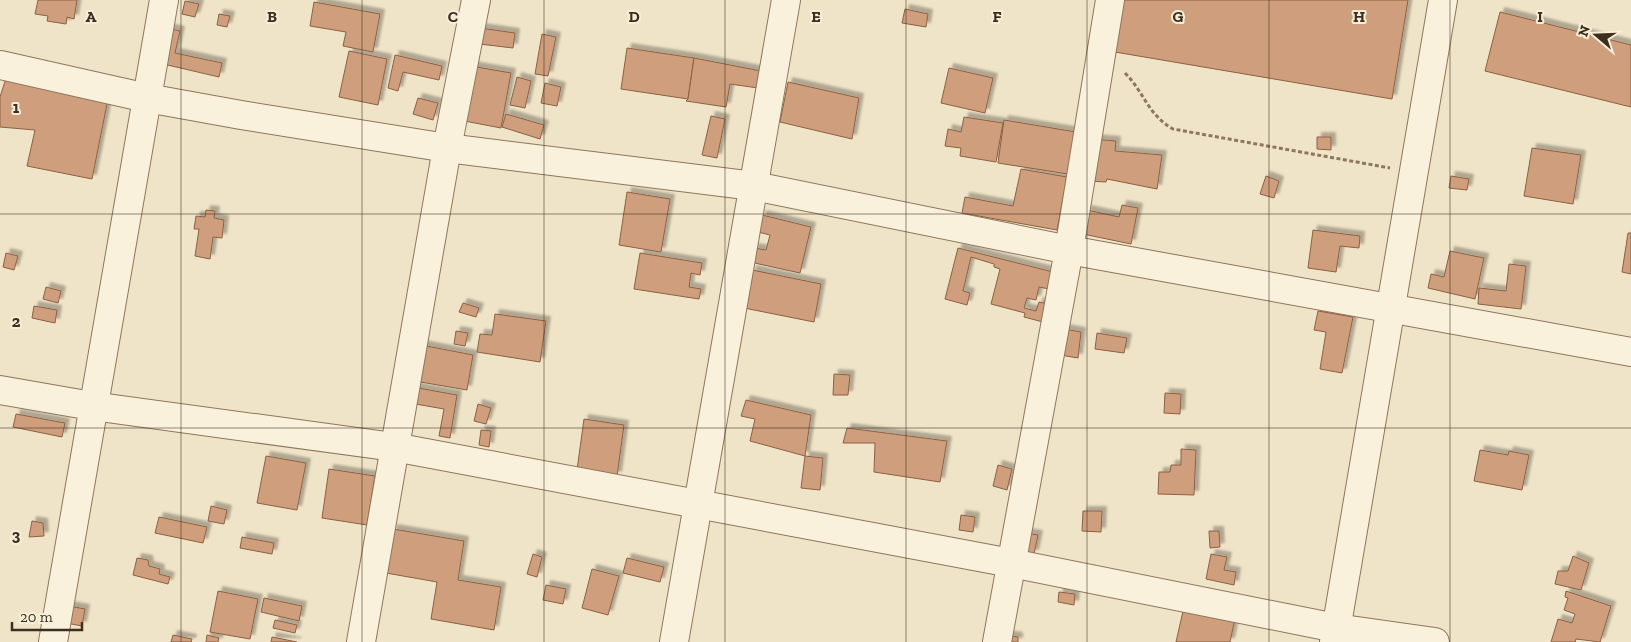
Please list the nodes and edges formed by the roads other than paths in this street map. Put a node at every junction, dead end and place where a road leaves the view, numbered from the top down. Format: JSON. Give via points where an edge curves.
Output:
{"nodes":[{"id":1,"x":164,"y":0,"type":"edge"},
{"id":2,"x":476,"y":0,"type":"edge"},
{"id":3,"x":786,"y":0,"type":"edge"},
{"id":4,"x":1110,"y":0,"type":"edge"},
{"id":5,"x":1443,"y":0,"type":"edge"},
{"id":6,"x":0,"y":65,"type":"edge"},
{"id":7,"x":148,"y":98,"type":"junction"},
{"id":8,"x":447,"y":148,"type":"junction"},
{"id":9,"x":754,"y":186,"type":"junction"},
{"id":10,"x":1069,"y":250,"type":"junction"},
{"id":11,"x":1391,"y":309,"type":"junction"},
{"id":12,"x":1631,"y":352,"type":"edge"},
{"id":13,"x":0,"y":390,"type":"edge"},
{"id":14,"x":92,"y":406,"type":"junction"},
{"id":15,"x":394,"y":447,"type":"junction"},
{"id":16,"x":697,"y":504,"type":"junction"},
{"id":17,"x":1011,"y":563,"type":"junction"},
{"id":18,"x":1335,"y":635,"type":"edge"},
{"id":19,"x":53,"y":642,"type":"edge"},
{"id":20,"x":361,"y":642,"type":"edge"},
{"id":21,"x":674,"y":642,"type":"edge"},
{"id":22,"x":997,"y":642,"type":"edge"},
{"id":23,"x":1435,"y":642,"type":"edge"}],
"edges":[{"from":1,"to":7,"type":"street"},
{"from":2,"to":8,"type":"street"},
{"from":3,"to":9,"type":"street"},
{"from":4,"to":10,"type":"street"},
{"from":5,"to":11,"type":"street"},
{"from":6,"to":7,"type":"street"},
{"from":7,"to":8,"type":"street"},
{"from":7,"to":14,"type":"street"},
{"from":8,"to":9,"type":"street"},
{"from":8,"to":15,"type":"street"},
{"from":9,"to":10,"type":"street"},
{"from":9,"to":16,"type":"street"},
{"from":10,"to":11,"type":"street"},
{"from":10,"to":17,"type":"street"},
{"from":11,"to":12,"type":"street"},
{"from":11,"to":18,"type":"street"},
{"from":13,"to":14,"type":"street"},
{"from":14,"to":15,"type":"street"},
{"from":14,"to":19,"type":"street"},
{"from":15,"to":16,"type":"street"},
{"from":15,"to":20,"type":"street"},
{"from":16,"to":17,"type":"street"},
{"from":16,"to":21,"type":"street"},
{"from":17,"to":18,"type":"street"},
{"from":17,"to":22,"type":"street"},
{"from":18,"to":23,"type":"street"}]}
